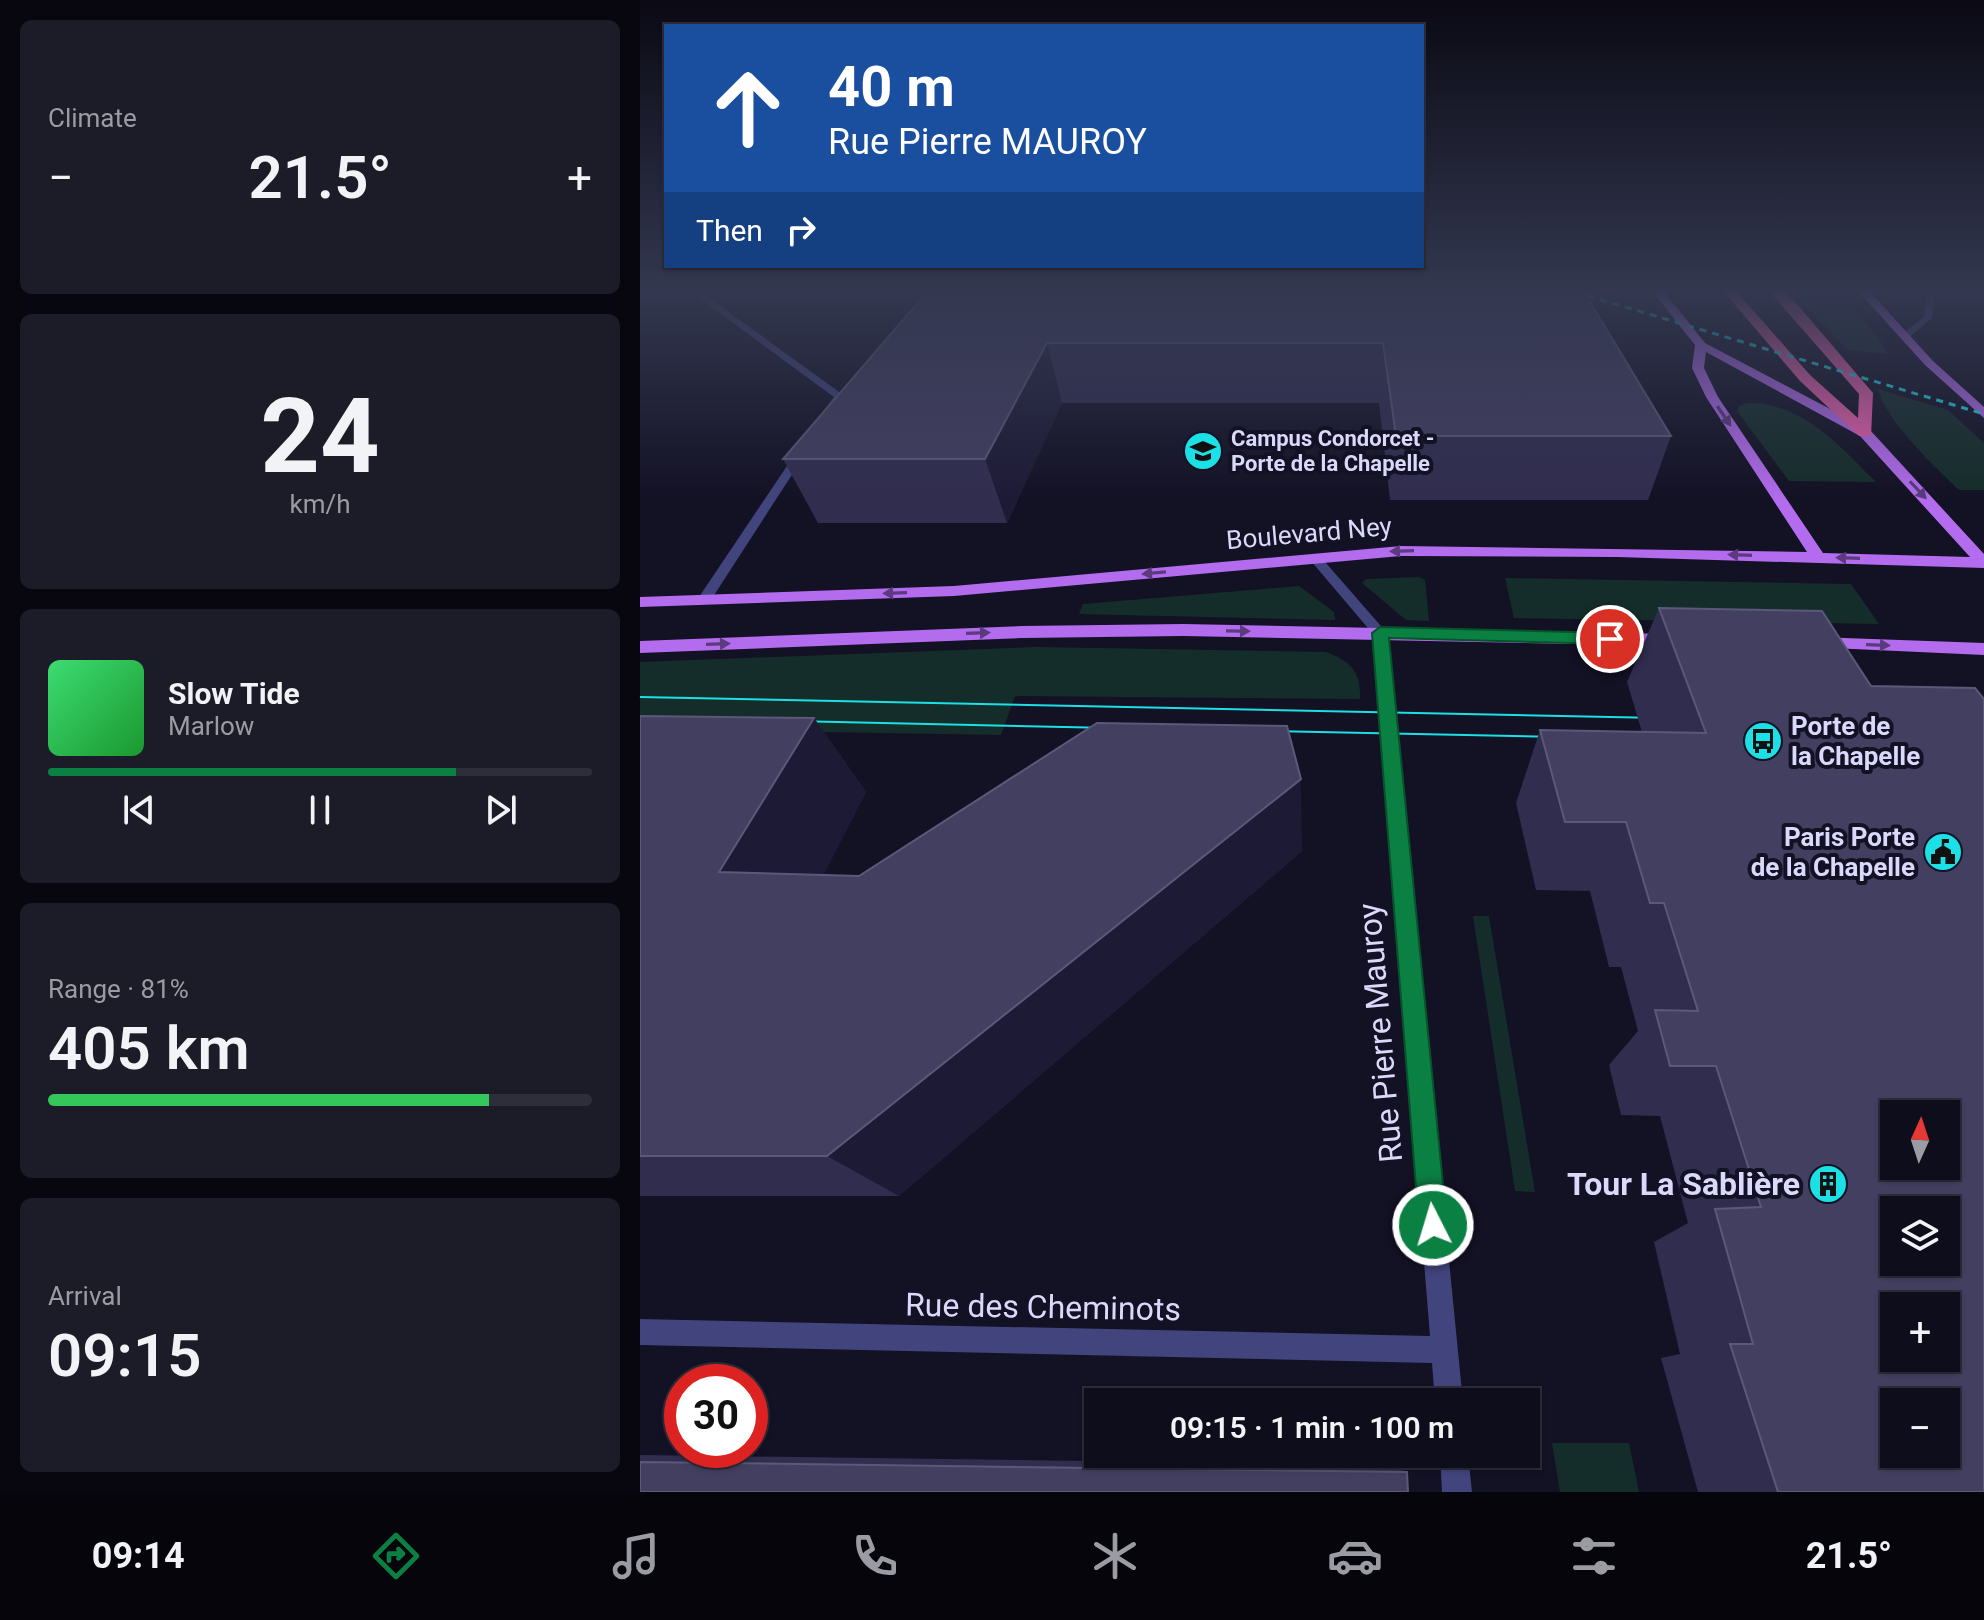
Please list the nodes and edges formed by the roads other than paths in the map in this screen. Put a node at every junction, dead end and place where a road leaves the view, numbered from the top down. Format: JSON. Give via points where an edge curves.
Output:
{"nodes":[{"id":1,"x":791,"y":362,"type":"edge"},
{"id":2,"x":1699,"y":362,"type":"edge"},
{"id":3,"x":1732,"y":362,"type":"edge"},
{"id":4,"x":1792,"y":362,"type":"edge"},
{"id":5,"x":1838,"y":362,"type":"edge"},
{"id":6,"x":1930,"y":362,"type":"edge"},
{"id":7,"x":1984,"y":414,"type":"edge"},
{"id":8,"x":821,"y":422,"type":"edge"},
{"id":9,"x":1865,"y":433,"type":"junction"},
{"id":10,"x":812,"y":436,"type":"edge"},
{"id":11,"x":1818,"y":557,"type":"junction"},
{"id":12,"x":1315,"y":558,"type":"junction"},
{"id":13,"x":1984,"y":562,"type":"edge"},
{"id":14,"x":704,"y":600,"type":"junction"},
{"id":15,"x":640,"y":602,"type":"edge"},
{"id":16,"x":1380,"y":633,"type":"junction"},
{"id":17,"x":1697,"y":641,"type":"edge"},
{"id":18,"x":1802,"y":643,"type":"edge"},
{"id":19,"x":640,"y":647,"type":"edge"},
{"id":20,"x":1984,"y":649,"type":"edge"},
{"id":21,"x":640,"y":1332,"type":"edge"},
{"id":22,"x":1444,"y":1350,"type":"junction"},
{"id":23,"x":1448,"y":1388,"type":"edge"},
{"id":24,"x":1455,"y":1468,"type":"edge"},
{"id":25,"x":1457,"y":1492,"type":"edge"}],
"edges":[{"from":1,"to":8,"type":"street","via":[[839,396]]},
{"from":2,"to":11,"type":"main road","one_way":true,"via":[[1712,397]]},
{"from":3,"to":9,"type":"main road"},
{"from":4,"to":9,"type":"highway"},
{"from":5,"to":9,"type":"highway","via":[[1866,393]]},
{"from":6,"to":7,"type":"main road"},
{"from":9,"to":13,"type":"main road","one_way":true},
{"from":10,"to":14,"type":"street"},
{"from":11,"to":12,"type":"main road","name":"Boulevard Ney","one_way":true,"via":[[1457,550]]},
{"from":13,"to":11,"type":"main road","name":"Boulevard Ney","one_way":true},
{"from":12,"to":14,"type":"main road","name":"Boulevard Ney","one_way":true,"via":[[954,591]]},
{"from":12,"to":16,"type":"street"},
{"from":14,"to":15,"type":"main road","name":"Boulevard Ney"},
{"from":16,"to":17,"type":"main road"},
{"from":19,"to":16,"type":"main road","one_way":true,"via":[[1022,632]]},
{"from":16,"to":22,"type":"street","name":"Rue Pierre Mauroy"},
{"from":18,"to":20,"type":"main road","one_way":true},
{"from":21,"to":22,"type":"street","name":"Rue des Cheminots"},
{"from":22,"to":23,"type":"street","name":"Rue Pierre Mauroy"},
{"from":24,"to":25,"type":"street"}]}
